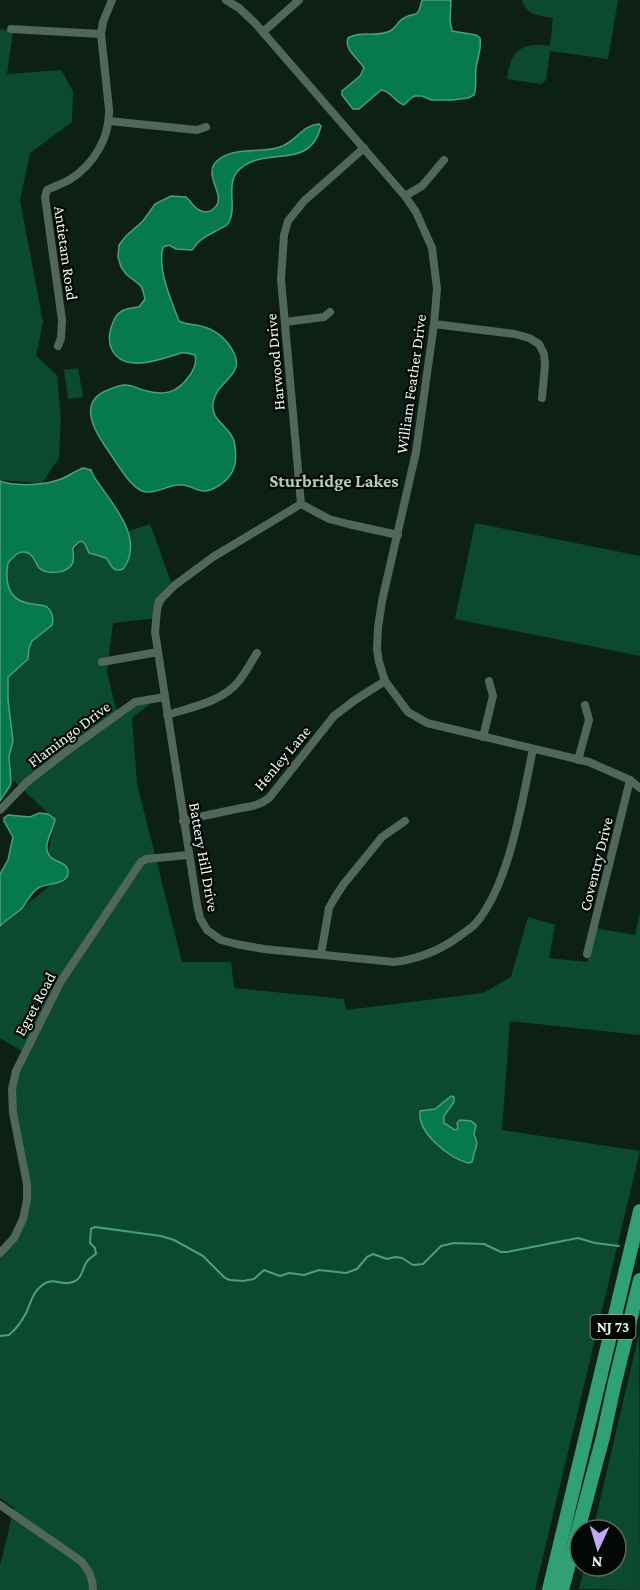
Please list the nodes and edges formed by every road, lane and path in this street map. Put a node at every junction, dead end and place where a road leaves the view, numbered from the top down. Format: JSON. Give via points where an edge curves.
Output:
{"nodes":[{"id":1,"x":112,"y":0,"type":"edge"},
{"id":2,"x":226,"y":0,"type":"edge"},
{"id":3,"x":299,"y":0,"type":"edge"},
{"id":4,"x":11,"y":29,"type":"dead end"},
{"id":5,"x":263,"y":32,"type":"junction"},
{"id":6,"x":101,"y":34,"type":"junction"},
{"id":7,"x":109,"y":121,"type":"junction"},
{"id":8,"x":206,"y":128,"type":"dead end"},
{"id":9,"x":364,"y":148,"type":"junction"},
{"id":10,"x":444,"y":160,"type":"dead end"},
{"id":11,"x":405,"y":196,"type":"junction"},
{"id":12,"x":330,"y":312,"type":"dead end"},
{"id":13,"x":285,"y":322,"type":"junction"},
{"id":14,"x":434,"y":324,"type":"junction"},
{"id":15,"x":58,"y":346,"type":"dead end"},
{"id":16,"x":542,"y":398,"type":"dead end"},
{"id":17,"x":301,"y":504,"type":"junction"},
{"id":18,"x":398,"y":535,"type":"junction"},
{"id":19,"x":158,"y":652,"type":"junction"},
{"id":20,"x":257,"y":652,"type":"dead end"},
{"id":21,"x":102,"y":662,"type":"dead end"},
{"id":22,"x":385,"y":681,"type":"junction"},
{"id":23,"x":489,"y":681,"type":"dead end"},
{"id":24,"x":165,"y":698,"type":"junction"},
{"id":25,"x":585,"y":705,"type":"dead end"},
{"id":26,"x":167,"y":715,"type":"junction"},
{"id":27,"x":483,"y":737,"type":"junction"},
{"id":28,"x":533,"y":749,"type":"junction"},
{"id":29,"x":578,"y":760,"type":"junction"},
{"id":30,"x":640,"y":778,"type":"edge"},
{"id":31,"x":630,"y":780,"type":"junction"},
{"id":32,"x":640,"y":788,"type":"edge"},
{"id":33,"x":0,"y":810,"type":"edge"},
{"id":34,"x":183,"y":821,"type":"junction"},
{"id":35,"x":405,"y":821,"type":"dead end"},
{"id":36,"x":188,"y":855,"type":"junction"},
{"id":37,"x":321,"y":954,"type":"junction"},
{"id":38,"x":588,"y":954,"type":"dead end"},
{"id":39,"x":640,"y":1211,"type":"edge"},
{"id":40,"x":0,"y":1253,"type":"edge"},
{"id":41,"x":640,"y":1280,"type":"edge"},
{"id":42,"x":635,"y":1316,"type":"edge"},
{"id":43,"x":0,"y":1505,"type":"edge"},
{"id":44,"x":560,"y":1574,"type":"junction"},
{"id":45,"x":93,"y":1590,"type":"edge"},
{"id":46,"x":549,"y":1590,"type":"edge"},
{"id":47,"x":560,"y":1590,"type":"edge"},
{"id":48,"x":573,"y":1590,"type":"edge"}],
"edges":[{"from":1,"to":6,"type":"street"},
{"from":2,"to":5,"type":"street","name":"William Feather Drive"},
{"from":3,"to":5,"type":"street"},
{"from":4,"to":6,"type":"street"},
{"from":5,"to":9,"type":"street","name":"William Feather Drive"},
{"from":6,"to":7,"type":"street"},
{"from":7,"to":8,"type":"street"},
{"from":7,"to":15,"type":"street","name":"Antietam Road","via":[[103,142],[89,162],[69,180],[47,190],[45,198],[62,320]]},
{"from":9,"to":11,"type":"street","name":"William Feather Drive"},
{"from":9,"to":13,"type":"street","name":"Harwood Drive","via":[[304,201],[288,221],[281,279]]},
{"from":10,"to":11,"type":"street","via":[[422,186]]},
{"from":11,"to":14,"type":"street","name":"William Feather Drive","via":[[432,248]]},
{"from":12,"to":13,"type":"street","via":[[324,317]]},
{"from":13,"to":17,"type":"street","name":"Harwood Drive"},
{"from":14,"to":16,"type":"street","via":[[515,334],[539,344],[545,365]]},
{"from":14,"to":18,"type":"street","name":"William Feather Drive","via":[[416,452]]},
{"from":17,"to":18,"type":"street","via":[[329,519]]},
{"from":17,"to":19,"type":"street","name":"Battery Hill Drive","via":[[213,556],[159,601],[154,632]]},
{"from":18,"to":22,"type":"street","name":"William Feather Drive","via":[[378,628],[377,649]]},
{"from":19,"to":21,"type":"street"},
{"from":19,"to":24,"type":"street","name":"Battery Hill Drive"},
{"from":20,"to":26,"type":"street","via":[[240,680],[223,695]]},
{"from":22,"to":27,"type":"street","name":"William Feather Drive","via":[[408,712],[427,723]]},
{"from":22,"to":34,"type":"street","name":"Henley Lane","via":[[334,716],[261,804]]},
{"from":23,"to":27,"type":"street","via":[[493,696]]},
{"from":24,"to":26,"type":"street","name":"Battery Hill Drive"},
{"from":24,"to":33,"type":"street","name":"Flamingo Drive","via":[[135,702],[27,782]]},
{"from":25,"to":29,"type":"street","via":[[589,720]]},
{"from":26,"to":34,"type":"street","name":"Battery Hill Drive"},
{"from":27,"to":28,"type":"street","name":"William Feather Drive"},
{"from":28,"to":29,"type":"street","name":"William Feather Drive"},
{"from":28,"to":37,"type":"street","name":"Battery Hill Drive","via":[[516,829],[498,886],[474,925],[433,953],[409,960],[394,962]]},
{"from":29,"to":31,"type":"street","name":"William Feather Drive"},
{"from":30,"to":31,"type":"street"},
{"from":31,"to":32,"type":"street","name":"William Feather Drive"},
{"from":31,"to":38,"type":"street","name":"Coventry Drive"},
{"from":34,"to":36,"type":"street","name":"Battery Hill Drive"},
{"from":35,"to":37,"type":"street","via":[[382,837],[334,899]]},
{"from":36,"to":37,"type":"street","name":"Battery Hill Drive","via":[[196,904],[207,930],[221,940]]},
{"from":36,"to":40,"type":"street","name":"Egret Road","via":[[141,862],[61,981],[16,1071],[13,1113],[27,1200],[14,1238]]},
{"from":39,"to":44,"type":"highway","number":"NJ 73"},
{"from":41,"to":42,"type":"highway","number":"NJ 73"},
{"from":42,"to":44,"type":"highway","number":"NJ 73","via":[[603,1437]]},
{"from":43,"to":45,"type":"street","via":[[81,1561],[92,1577]]},
{"from":44,"to":46,"type":"highway","number":"NJ 73"},
{"from":44,"to":47,"type":"highway","number":"NJ 73"},
{"from":44,"to":48,"type":"street"}]}
